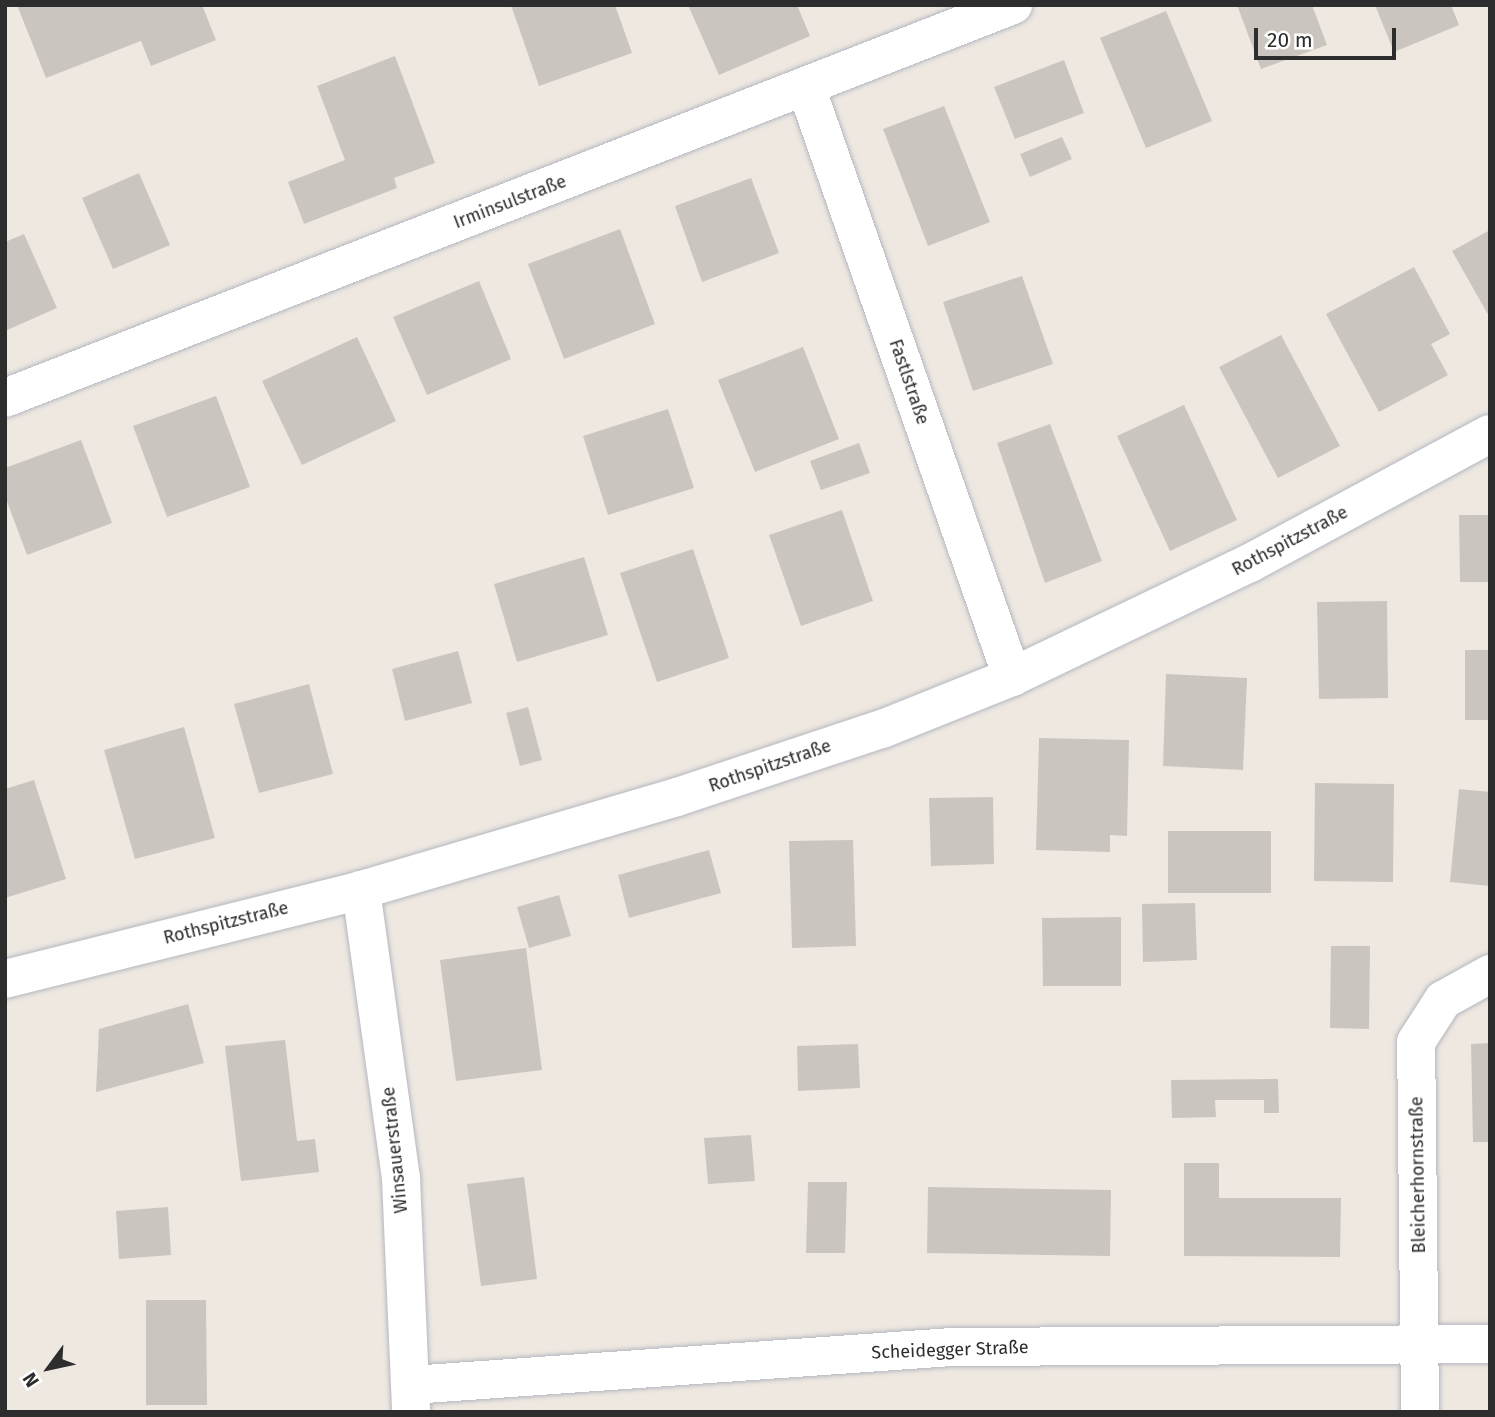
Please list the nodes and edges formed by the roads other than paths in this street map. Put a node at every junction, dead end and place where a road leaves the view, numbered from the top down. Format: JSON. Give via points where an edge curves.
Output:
{"nodes":[{"id":1,"x":1013,"y":5,"type":"edge"},
{"id":2,"x":806,"y":87,"type":"junction"},
{"id":3,"x":5,"y":398,"type":"edge"},
{"id":4,"x":1490,"y":434,"type":"edge"},
{"id":5,"x":1012,"y":677,"type":"junction"},
{"id":6,"x":361,"y":890,"type":"junction"},
{"id":7,"x":1490,"y":974,"type":"edge"},
{"id":8,"x":5,"y":979,"type":"edge"},
{"id":9,"x":1490,"y":1344,"type":"edge"},
{"id":10,"x":1421,"y":1345,"type":"junction"},
{"id":11,"x":411,"y":1398,"type":"edge"},
{"id":12,"x":1420,"y":1412,"type":"edge"}],
"edges":[{"from":1,"to":2,"type":"street","name":"Irminsulstraße"},
{"from":2,"to":3,"type":"street","name":"Irminsulstraße"},
{"from":2,"to":5,"type":"street","name":"Fastlstraße"},
{"from":4,"to":5,"type":"street","name":"Rothspitzstraße","via":[[1250,563]]},
{"from":5,"to":6,"type":"street","name":"Rothspitzstraße","via":[[882,729],[677,797]]},
{"from":6,"to":8,"type":"street","name":"Rothspitzstraße"},
{"from":6,"to":11,"type":"street","name":"Winsauerstraße","via":[[401,1179]]},
{"from":7,"to":10,"type":"street","name":"Bleicherhornstraße","via":[[1443,1000],[1416,1042]]},
{"from":9,"to":10,"type":"street","name":"Scheidegger Straße"},
{"from":10,"to":11,"type":"street","name":"Scheidegger Straße","via":[[952,1348]]},
{"from":10,"to":12,"type":"street","name":"Bleicherhornstraße"}]}
